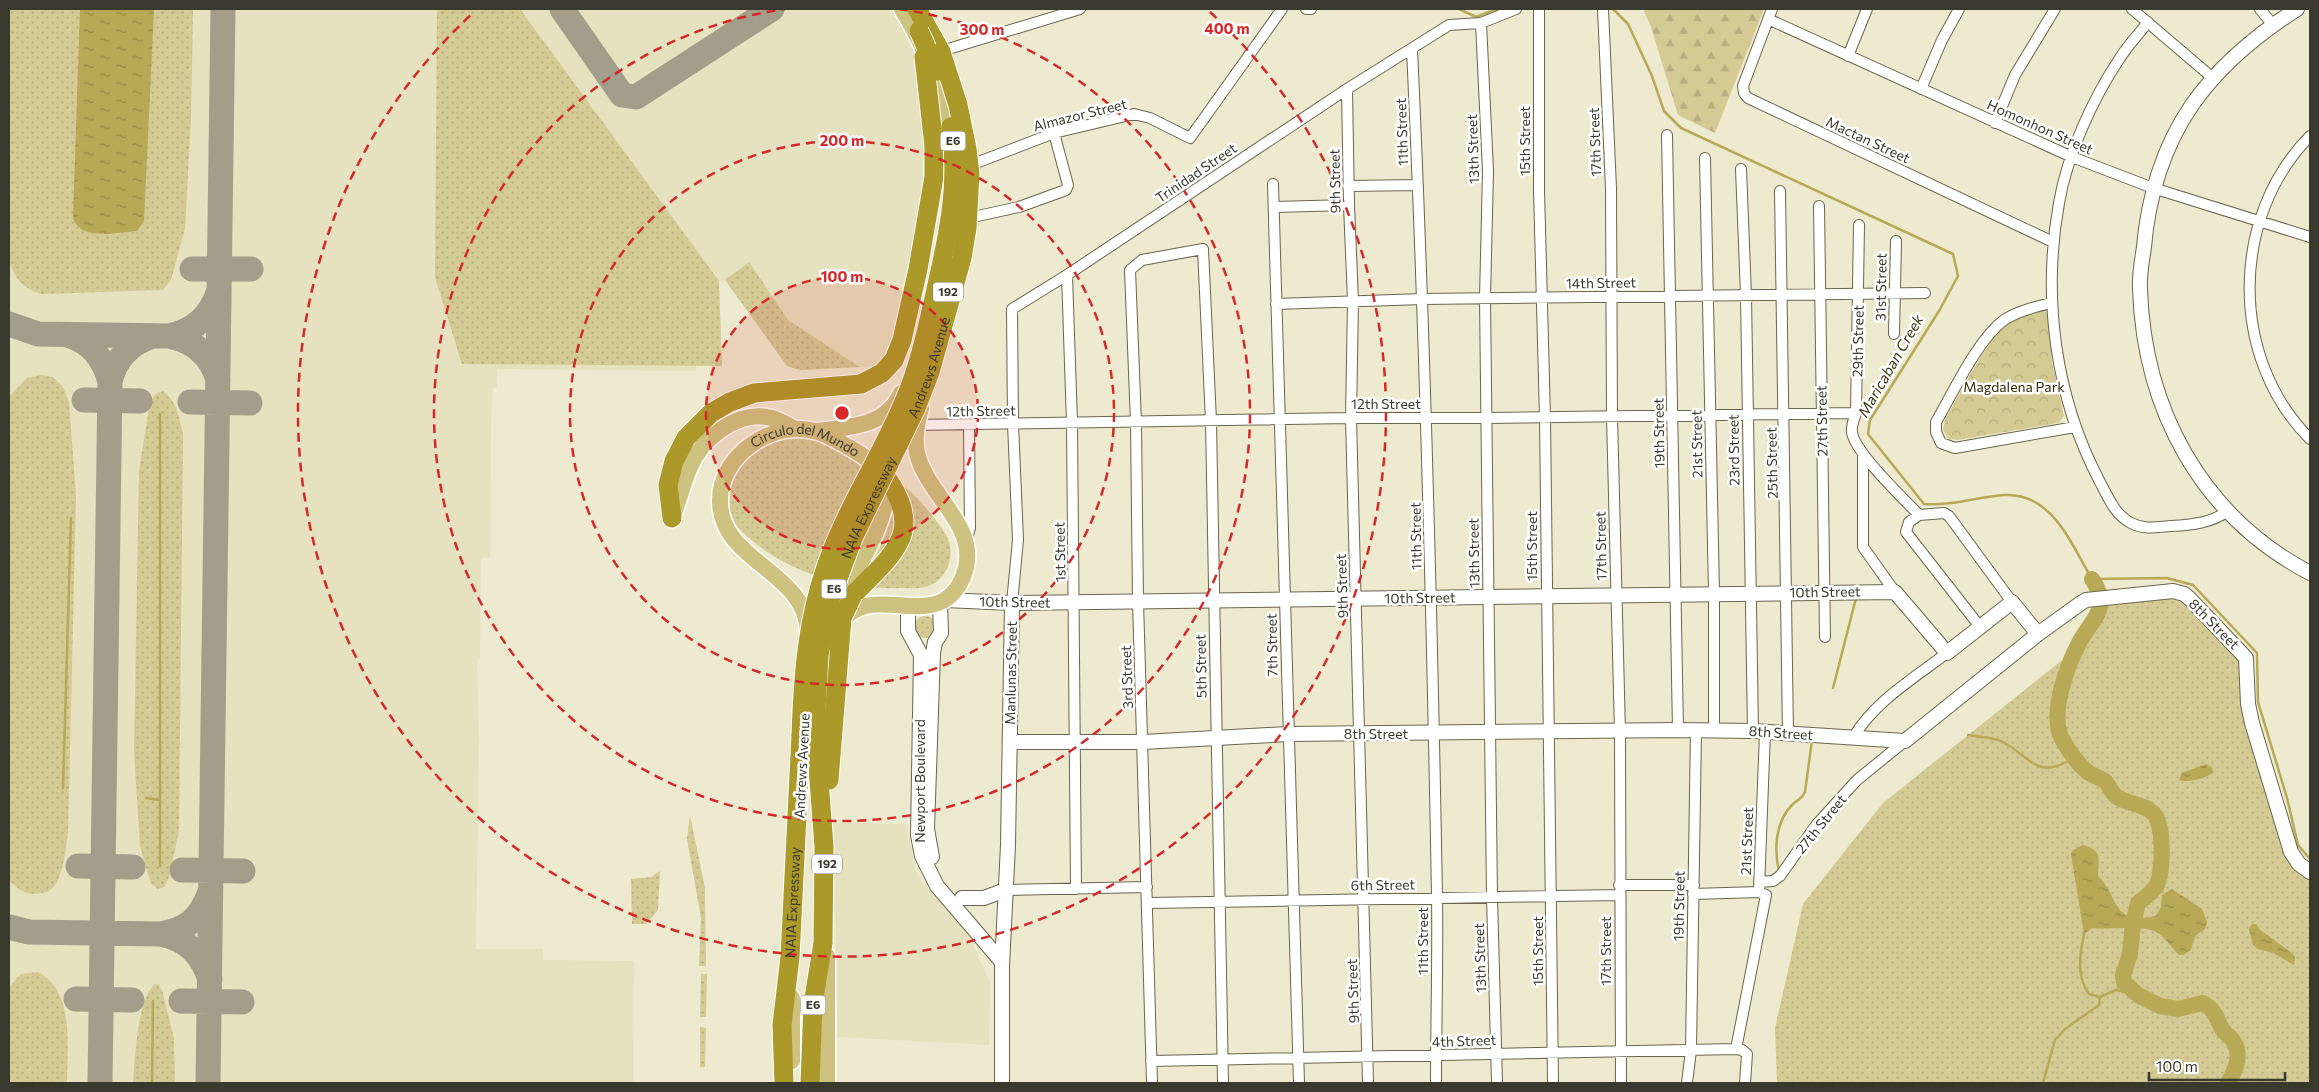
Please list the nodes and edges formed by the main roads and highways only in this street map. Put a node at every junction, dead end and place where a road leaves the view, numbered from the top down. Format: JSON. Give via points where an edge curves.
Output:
{"nodes":[{"id":1,"x":903,"y":9,"type":"edge"},
{"id":2,"x":917,"y":9,"type":"edge"},
{"id":3,"x":922,"y":9,"type":"edge"},
{"id":4,"x":919,"y":31,"type":"junction"},
{"id":5,"x":951,"y":158,"type":"junction"},
{"id":6,"x":968,"y":161,"type":"junction"},
{"id":7,"x":795,"y":429,"type":"junction"},
{"id":8,"x":817,"y":432,"type":"junction"},
{"id":9,"x":876,"y":465,"type":"junction"},
{"id":10,"x":672,"y":518,"type":"joint"},
{"id":11,"x":779,"y":579,"type":"joint"},
{"id":12,"x":831,"y":646,"type":"junction"},
{"id":13,"x":824,"y":846,"type":"junction"},
{"id":14,"x":784,"y":1083,"type":"edge"},
{"id":15,"x":791,"y":1083,"type":"edge"},
{"id":16,"x":810,"y":1083,"type":"edge"},
{"id":17,"x":827,"y":1083,"type":"edge"}],
"edges":[{"from":1,"to":4,"type":"highway","name":"NAIA Expressway","number":"E6"},
{"from":1,"to":5,"type":"main road","name":"Andrews Avenue","number":"192","via":[[935,77],[946,113]]},
{"from":2,"to":13,"type":"highway","name":"NAIA Expressway","number":"E6","bridge":true,"via":[[941,52],[968,149],[970,174],[966,228],[962,258],[930,372],[853,538],[830,600],[820,655],[816,728]]},
{"from":3,"to":6,"type":"main road","name":"Andrews Avenue","number":"192","via":[[945,50],[965,113]]},
{"from":4,"to":10,"type":"highway","bridge":true,"via":[[931,111],[934,177],[918,269],[897,355],[882,373],[861,384],[754,394],[718,409],[690,432],[677,454],[668,485]]},
{"from":4,"to":14,"type":"highway","name":"NAIA Expressway","number":"E6","bridge":true,"via":[[933,59],[948,107],[955,175],[950,227],[916,370],[904,403],[840,532],[810,627],[803,684],[790,957],[782,1025]]},
{"from":5,"to":6,"type":"main road"},
{"from":5,"to":8,"type":"main road","name":"Andrews Avenue","number":"192","via":[[948,211],[934,284],[900,397],[876,420]]},
{"from":6,"to":12,"type":"main road","name":"Andrews Avenue","number":"192","via":[[963,220],[916,438],[919,458],[937,495],[956,518],[966,542],[965,572],[958,587],[942,601],[908,607],[868,604],[858,608],[844,619]]},
{"from":7,"to":8,"type":"main road","name":"Circulo del Mundo","number":"192"},
{"from":7,"to":10,"type":"main road","via":[[778,420],[757,416],[736,421],[718,432],[702,448],[691,466]]},
{"from":7,"to":11,"type":"main road","name":"Circulo del Mundo","number":"192","via":[[767,436],[741,453],[726,473],[720,497],[721,516],[731,536]]},
{"from":8,"to":9,"type":"main road","name":"Circulo del Mundo","number":"192"},
{"from":9,"to":12,"type":"main road","via":[[882,472],[886,487],[884,513],[836,605]]},
{"from":9,"to":13,"type":"highway","bridge":true,"via":[[891,484],[903,516],[903,533],[894,550],[853,595],[842,618]]},
{"from":11,"to":15,"type":"main road","name":"Andrews Avenue","number":"192","via":[[797,596],[804,608],[809,643],[793,971]]},
{"from":12,"to":17,"type":"main road","name":"Andrews Avenue","number":"192"},
{"from":13,"to":16,"type":"highway","name":"NAIA Expressway","number":"E6","bridge":true,"via":[[823,943],[813,1004]]}]}
